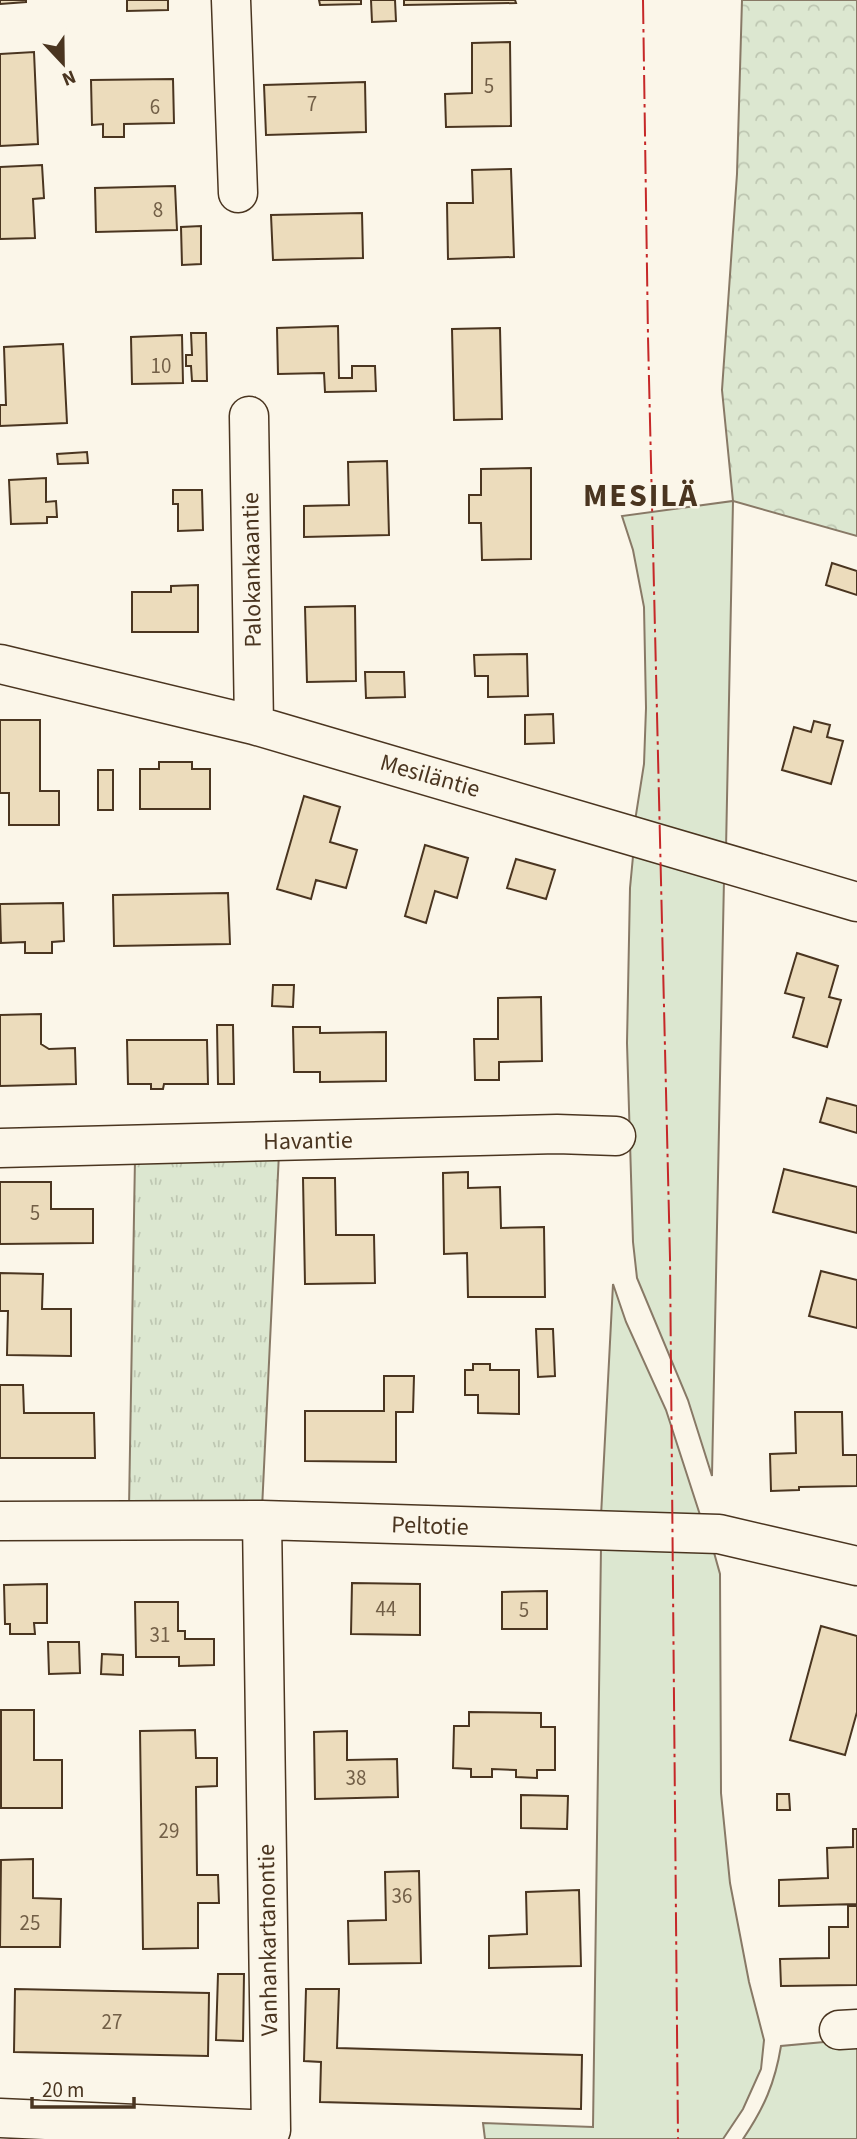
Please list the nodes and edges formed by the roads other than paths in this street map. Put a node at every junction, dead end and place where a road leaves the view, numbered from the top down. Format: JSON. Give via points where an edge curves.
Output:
{"nodes":[{"id":1,"x":231,"y":0,"type":"edge"},
{"id":2,"x":238,"y":193,"type":"dead end"},
{"id":3,"x":249,"y":416,"type":"dead end"},
{"id":4,"x":0,"y":664,"type":"edge"},
{"id":5,"x":254,"y":725,"type":"junction"},
{"id":6,"x":857,"y":902,"type":"edge"},
{"id":7,"x":616,"y":1136,"type":"dead end"},
{"id":8,"x":0,"y":1148,"type":"edge"},
{"id":9,"x":262,"y":1520,"type":"junction"},
{"id":10,"x":0,"y":1521,"type":"edge"},
{"id":11,"x":857,"y":1566,"type":"edge"},
{"id":12,"x":0,"y":2118,"type":"edge"}],
"edges":[{"from":1,"to":2,"type":"street"},
{"from":3,"to":5,"type":"street","name":"Palokankaantie"},
{"from":4,"to":5,"type":"street","name":"Mesiläntie"},
{"from":5,"to":6,"type":"street","name":"Mesiläntie"},
{"from":7,"to":8,"type":"street","name":"Havantie"},
{"from":9,"to":10,"type":"street","name":"Peltotie"},
{"from":9,"to":11,"type":"street","name":"Peltotie","via":[[719,1534]]},
{"from":9,"to":12,"type":"street","name":"Vanhankartanontie","via":[[271,2130]]}]}
